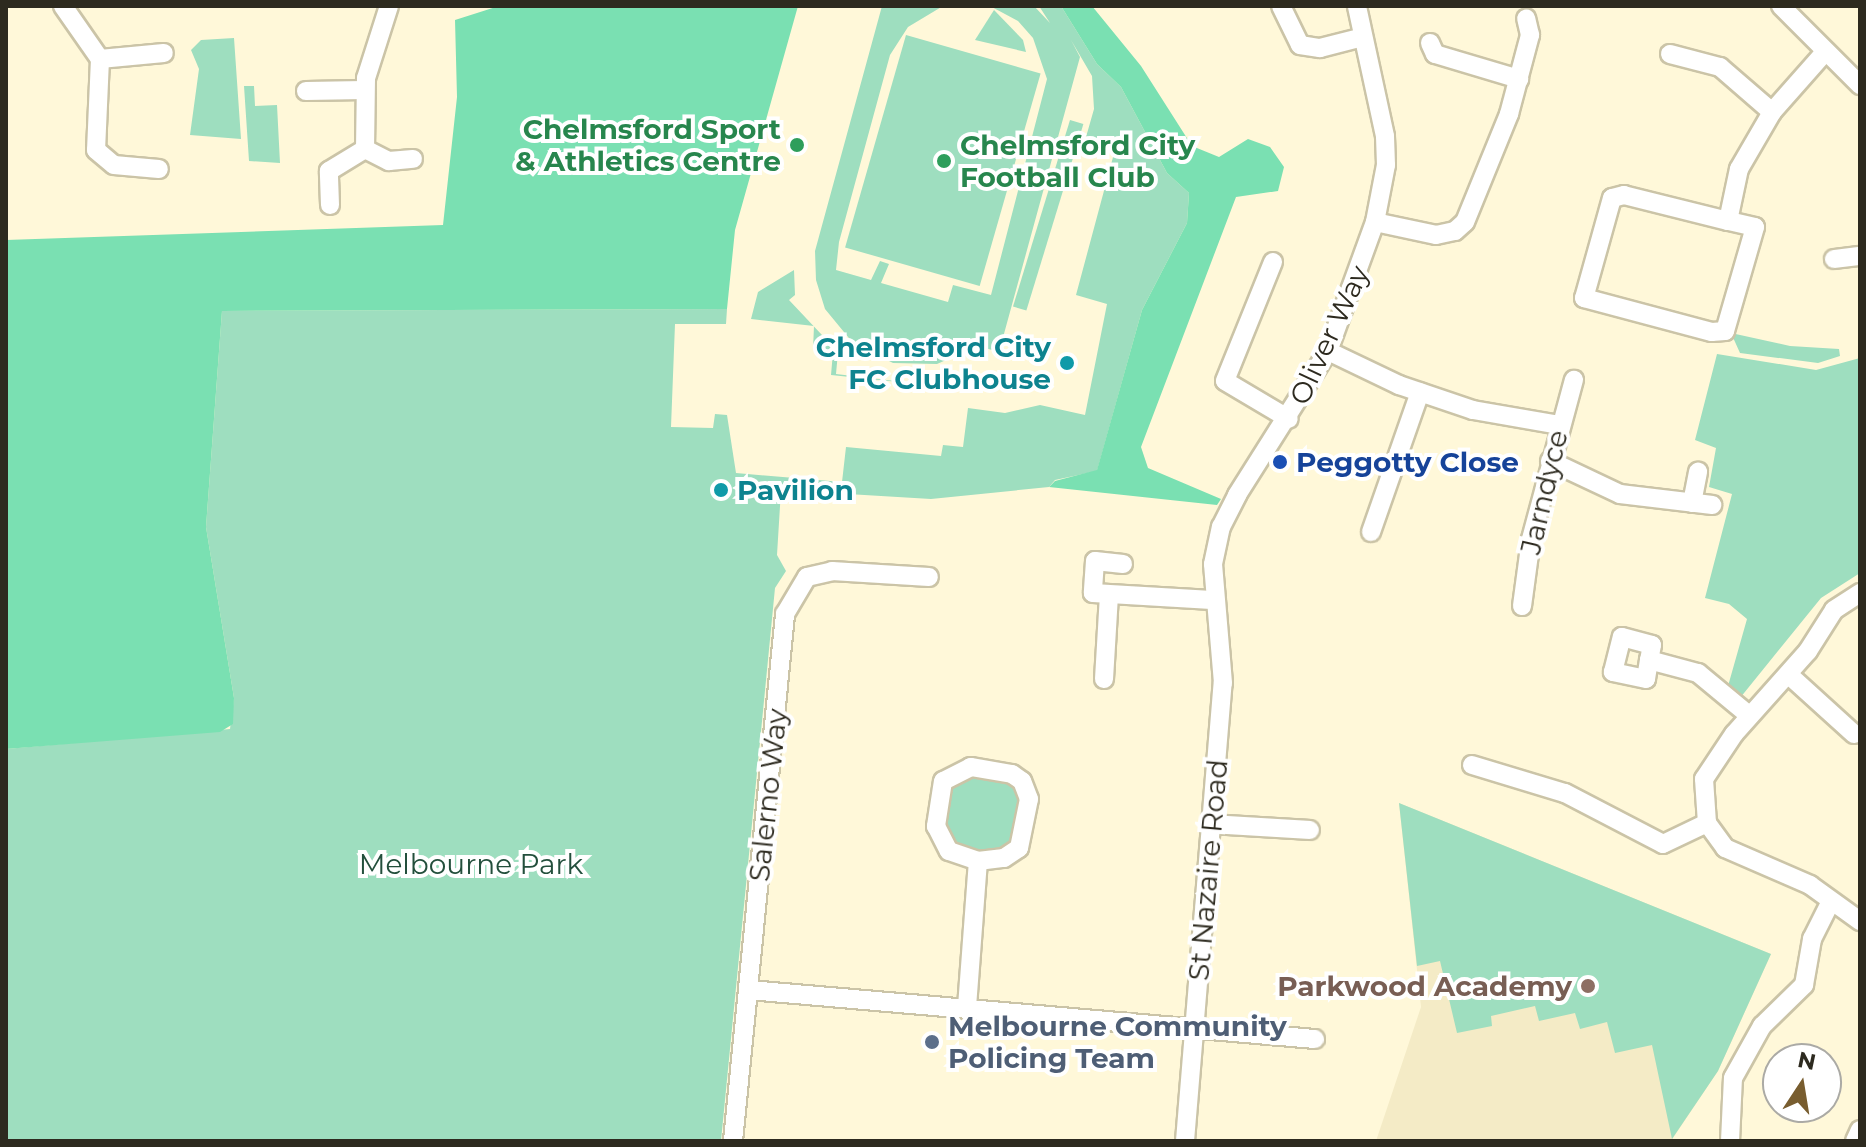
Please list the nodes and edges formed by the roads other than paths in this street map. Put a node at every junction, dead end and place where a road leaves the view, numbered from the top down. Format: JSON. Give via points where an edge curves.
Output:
{"nodes":[{"id":1,"x":63,"y":6,"type":"edge"},
{"id":2,"x":389,"y":6,"type":"edge"},
{"id":3,"x":1281,"y":6,"type":"edge"},
{"id":4,"x":1357,"y":6,"type":"edge"},
{"id":5,"x":1781,"y":6,"type":"edge"},
{"id":6,"x":1526,"y":18,"type":"dead end"},
{"id":7,"x":1363,"y":37,"type":"junction"},
{"id":8,"x":1430,"y":43,"type":"dead end"},
{"id":9,"x":1825,"y":52,"type":"junction"},
{"id":10,"x":164,"y":53,"type":"dead end"},
{"id":11,"x":1670,"y":54,"type":"dead end"},
{"id":12,"x":100,"y":59,"type":"junction"},
{"id":13,"x":1519,"y":79,"type":"junction"},
{"id":14,"x":1860,"y":85,"type":"edge"},
{"id":15,"x":364,"y":90,"type":"junction"},
{"id":16,"x":306,"y":91,"type":"dead end"},
{"id":17,"x":1772,"y":112,"type":"junction"},
{"id":18,"x":365,"y":149,"type":"junction"},
{"id":19,"x":413,"y":159,"type":"dead end"},
{"id":20,"x":159,"y":169,"type":"dead end"},
{"id":21,"x":330,"y":205,"type":"dead end"},
{"id":22,"x":1728,"y":221,"type":"junction"},
{"id":23,"x":1375,"y":222,"type":"junction"},
{"id":24,"x":1860,"y":256,"type":"edge"},
{"id":25,"x":1834,"y":259,"type":"dead end"},
{"id":26,"x":1273,"y":262,"type":"dead end"},
{"id":27,"x":1328,"y":351,"type":"junction"},
{"id":28,"x":1574,"y":380,"type":"dead end"},
{"id":29,"x":1420,"y":392,"type":"junction"},
{"id":30,"x":1289,"y":419,"type":"junction"},
{"id":31,"x":1559,"y":425,"type":"junction"},
{"id":32,"x":1550,"y":461,"type":"junction"},
{"id":33,"x":1698,"y":472,"type":"dead end"},
{"id":34,"x":1692,"y":503,"type":"junction"},
{"id":35,"x":1712,"y":505,"type":"dead end"},
{"id":36,"x":1371,"y":532,"type":"dead end"},
{"id":37,"x":1123,"y":564,"type":"dead end"},
{"id":38,"x":929,"y":577,"type":"dead end"},
{"id":39,"x":1860,"y":593,"type":"edge"},
{"id":40,"x":1109,"y":595,"type":"junction"},
{"id":41,"x":1212,"y":600,"type":"junction"},
{"id":42,"x":1522,"y":606,"type":"dead end"},
{"id":43,"x":1223,"y":646,"type":"joint"},
{"id":44,"x":1649,"y":660,"type":"dead end"},
{"id":45,"x":1789,"y":675,"type":"junction"},
{"id":46,"x":1104,"y":679,"type":"dead end"},
{"id":47,"x":1750,"y":716,"type":"junction"},
{"id":48,"x":1854,"y":734,"type":"dead end"},
{"id":49,"x":1472,"y":765,"type":"dead end"},
{"id":50,"x":1707,"y":823,"type":"junction"},
{"id":51,"x":1211,"y":824,"type":"junction"},
{"id":52,"x":1310,"y":830,"type":"dead end"},
{"id":53,"x":978,"y":861,"type":"junction"},
{"id":54,"x":1831,"y":901,"type":"junction"},
{"id":55,"x":1860,"y":921,"type":"edge"},
{"id":56,"x":749,"y":990,"type":"junction"},
{"id":57,"x":967,"y":1007,"type":"junction"},
{"id":58,"x":1195,"y":1026,"type":"junction"},
{"id":59,"x":1315,"y":1039,"type":"dead end"},
{"id":60,"x":1860,"y":1130,"type":"edge"},
{"id":61,"x":733,"y":1141,"type":"edge"},
{"id":62,"x":1185,"y":1141,"type":"edge"},
{"id":63,"x":1730,"y":1141,"type":"edge"},
{"id":64,"x":1855,"y":1141,"type":"edge"}],
"edges":[{"from":1,"to":12,"type":"street"},
{"from":2,"to":15,"type":"street"},
{"from":3,"to":7,"type":"street","via":[[1300,45],[1320,48]]},
{"from":4,"to":7,"type":"street","name":"Oliver Way"},
{"from":5,"to":9,"type":"street"},
{"from":6,"to":13,"type":"street","via":[[1530,35]]},
{"from":7,"to":23,"type":"street","name":"Oliver Way","via":[[1385,136],[1386,165]]},
{"from":8,"to":13,"type":"street","via":[[1444,57]]},
{"from":9,"to":14,"type":"street"},
{"from":9,"to":17,"type":"street"},
{"from":10,"to":12,"type":"street"},
{"from":11,"to":17,"type":"street","via":[[1720,67]]},
{"from":12,"to":20,"type":"street","via":[[96,150],[114,165]]},
{"from":13,"to":23,"type":"street","via":[[1465,222],[1455,231],[1436,235]]},
{"from":15,"to":16,"type":"street"},
{"from":15,"to":18,"type":"street"},
{"from":17,"to":22,"type":"street","via":[[1739,169]]},
{"from":18,"to":19,"type":"street","via":[[389,161]]},
{"from":18,"to":21,"type":"street","via":[[329,171]]},
{"from":22,"to":22,"type":"street","via":[[1755,227],[1725,331],[1584,298],[1612,198],[1624,195]]},
{"from":23,"to":27,"type":"street","name":"Oliver Way"},
{"from":24,"to":25,"type":"street"},
{"from":26,"to":30,"type":"street","via":[[1225,381]]},
{"from":27,"to":29,"type":"street"},
{"from":27,"to":30,"type":"street","name":"Oliver Way"},
{"from":28,"to":31,"type":"street","name":"Jarndyce"},
{"from":29,"to":31,"type":"street","via":[[1473,410]]},
{"from":29,"to":36,"type":"street"},
{"from":30,"to":41,"type":"street","name":"Oliver Way","via":[[1221,527]]},
{"from":31,"to":32,"type":"street","name":"Jarndyce"},
{"from":32,"to":34,"type":"street","via":[[1620,494]]},
{"from":32,"to":42,"type":"street","name":"Jarndyce"},
{"from":33,"to":34,"type":"street"},
{"from":34,"to":35,"type":"street"},
{"from":37,"to":40,"type":"street","via":[[1095,561],[1093,593]]},
{"from":38,"to":56,"type":"street","name":"Salerno Way","via":[[832,571],[807,577],[793,592],[785,614]]},
{"from":39,"to":45,"type":"street","via":[[1834,610]]},
{"from":40,"to":41,"type":"street"},
{"from":40,"to":46,"type":"street"},
{"from":41,"to":43,"type":"street","name":"Oliver Way"},
{"from":43,"to":51,"type":"street","name":"St Nazaire Road"},
{"from":44,"to":47,"type":"street","via":[[1698,673]]},
{"from":45,"to":47,"type":"street"},
{"from":45,"to":48,"type":"street"},
{"from":47,"to":50,"type":"street","via":[[1704,779]]},
{"from":49,"to":50,"type":"street","via":[[1565,793],[1663,844]]},
{"from":50,"to":54,"type":"street","via":[[1725,848],[1784,871]]},
{"from":51,"to":52,"type":"street"},
{"from":51,"to":58,"type":"street","name":"St Nazaire Road"},
{"from":53,"to":53,"type":"street","via":[[1004,858],[1019,848],[1029,799],[1022,781],[1012,774],[971,767],[943,781],[936,826],[949,851]]},
{"from":53,"to":57,"type":"street"},
{"from":54,"to":55,"type":"street"},
{"from":54,"to":63,"type":"street","via":[[1812,939],[1804,985],[1762,1026],[1733,1078]]},
{"from":56,"to":57,"type":"street"},
{"from":56,"to":61,"type":"street","name":"Salerno Way"},
{"from":57,"to":58,"type":"street"},
{"from":58,"to":59,"type":"street"},
{"from":58,"to":62,"type":"street","name":"St Nazaire Road"},
{"from":60,"to":64,"type":"street"}]}
